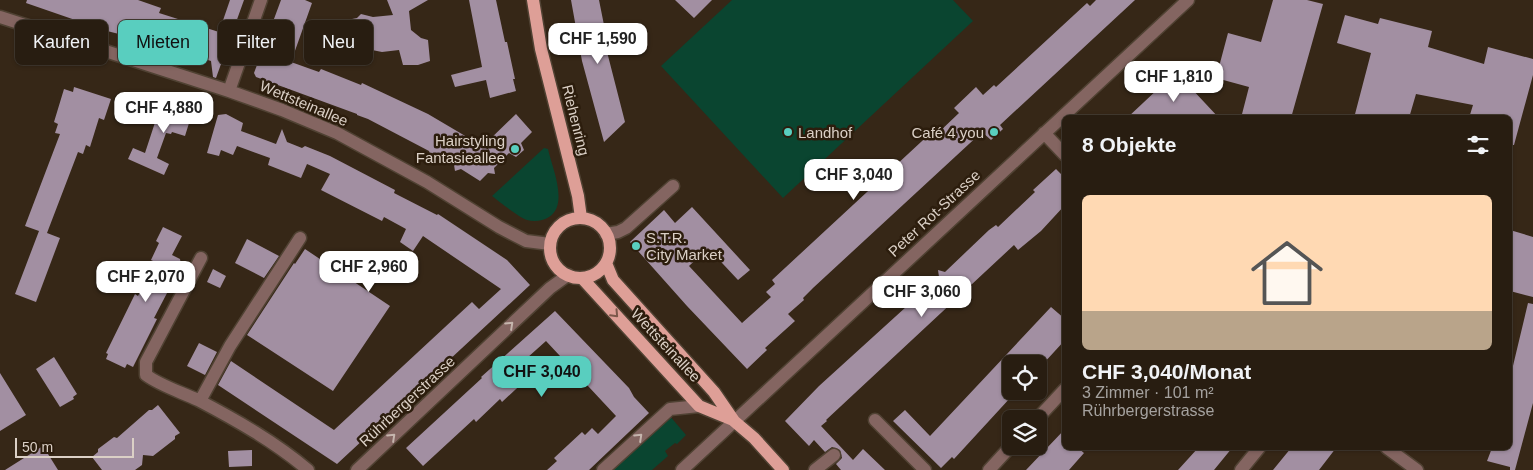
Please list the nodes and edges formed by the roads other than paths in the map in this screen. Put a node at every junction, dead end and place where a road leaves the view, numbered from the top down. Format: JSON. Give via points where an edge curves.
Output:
{"nodes":[{"id":1,"x":261,"y":0,"type":"edge"},
{"id":2,"x":532,"y":0,"type":"edge"},
{"id":3,"x":1188,"y":0,"type":"edge"},
{"id":4,"x":0,"y":17,"type":"edge"},
{"id":5,"x":229,"y":91,"type":"junction"},
{"id":6,"x":1063,"y":115,"type":"edge"},
{"id":7,"x":1062,"y":116,"type":"edge"},
{"id":8,"x":1044,"y":133,"type":"junction"},
{"id":9,"x":1062,"y":152,"type":"edge"},
{"id":10,"x":673,"y":186,"type":"dead end"},
{"id":11,"x":581,"y":218,"type":"junction"},
{"id":12,"x":606,"y":234,"type":"junction"},
{"id":13,"x":300,"y":238,"type":"dead end"},
{"id":14,"x":550,"y":244,"type":"junction"},
{"id":15,"x":202,"y":258,"type":"dead end"},
{"id":16,"x":606,"y":263,"type":"junction"},
{"id":17,"x":568,"y":275,"type":"junction"},
{"id":18,"x":582,"y":278,"type":"junction"},
{"id":19,"x":1062,"y":391,"type":"edge"},
{"id":20,"x":200,"y":402,"type":"junction"},
{"id":21,"x":700,"y":406,"type":"junction"},
{"id":22,"x":1045,"y":410,"type":"edge"},
{"id":23,"x":875,"y":420,"type":"dead end"},
{"id":24,"x":734,"y":421,"type":"junction"},
{"id":25,"x":1257,"y":450,"type":"edge"},
{"id":26,"x":1390,"y":450,"type":"edge"},
{"id":27,"x":834,"y":455,"type":"dead end"},
{"id":28,"x":1003,"y":455,"type":"edge"},
{"id":29,"x":308,"y":470,"type":"edge"},
{"id":30,"x":357,"y":470,"type":"edge"},
{"id":31,"x":603,"y":470,"type":"edge"},
{"id":32,"x":682,"y":470,"type":"edge"},
{"id":33,"x":783,"y":470,"type":"edge"},
{"id":34,"x":815,"y":470,"type":"edge"},
{"id":35,"x":925,"y":470,"type":"edge"},
{"id":36,"x":989,"y":470,"type":"edge"},
{"id":37,"x":1241,"y":470,"type":"edge"},
{"id":38,"x":1417,"y":470,"type":"edge"}],
"edges":[{"from":1,"to":5,"type":"street"},
{"from":2,"to":11,"type":"main road","name":"Riehenring"},
{"from":3,"to":6,"type":"street","name":"Peter Rot-Strasse"},
{"from":4,"to":5,"type":"street","name":"Wettsteinallee"},
{"from":5,"to":14,"type":"street","name":"Wettsteinallee","via":[[337,134],[427,182],[526,241]]},
{"from":7,"to":8,"type":"street","name":"Peter Rot-Strasse"},
{"from":8,"to":9,"type":"street"},
{"from":8,"to":24,"type":"street","name":"Peter Rot-Strasse"},
{"from":10,"to":12,"type":"street","via":[[626,228]]},
{"from":11,"to":12,"type":"main road","via":[[600,226]]},
{"from":11,"to":14,"type":"main road","via":[[560,226]]},
{"from":12,"to":16,"type":"main road","via":[[610,250]]},
{"from":13,"to":20,"type":"street","via":[[230,346]]},
{"from":14,"to":17,"type":"main road","via":[[554,263]]},
{"from":15,"to":20,"type":"street","via":[[146,362],[146,375],[152,380]]},
{"from":16,"to":18,"type":"main road","via":[[592,275]]},
{"from":16,"to":24,"type":"main road","name":"Wettsteinallee","via":[[613,280],[714,392]]},
{"from":17,"to":18,"type":"main road"},
{"from":30,"to":17,"type":"street","name":"Rührbergerstrasse","one_way":true,"via":[[550,288]]},
{"from":18,"to":21,"type":"main road","name":"Wettsteinallee","one_way":true},
{"from":19,"to":22,"type":"street"},
{"from":20,"to":29,"type":"street","via":[[271,442]]},
{"from":21,"to":24,"type":"main road","name":"Wettsteinallee"},
{"from":31,"to":21,"type":"street","one_way":true,"via":[[670,409]]},
{"from":23,"to":35,"type":"street"},
{"from":24,"to":32,"type":"street","name":"Peter Rot-Strasse"},
{"from":24,"to":33,"type":"main road","name":"Wettsteinallee"},
{"from":25,"to":37,"type":"street"},
{"from":26,"to":38,"type":"street"},
{"from":27,"to":34,"type":"street"},
{"from":28,"to":36,"type":"street"}]}
